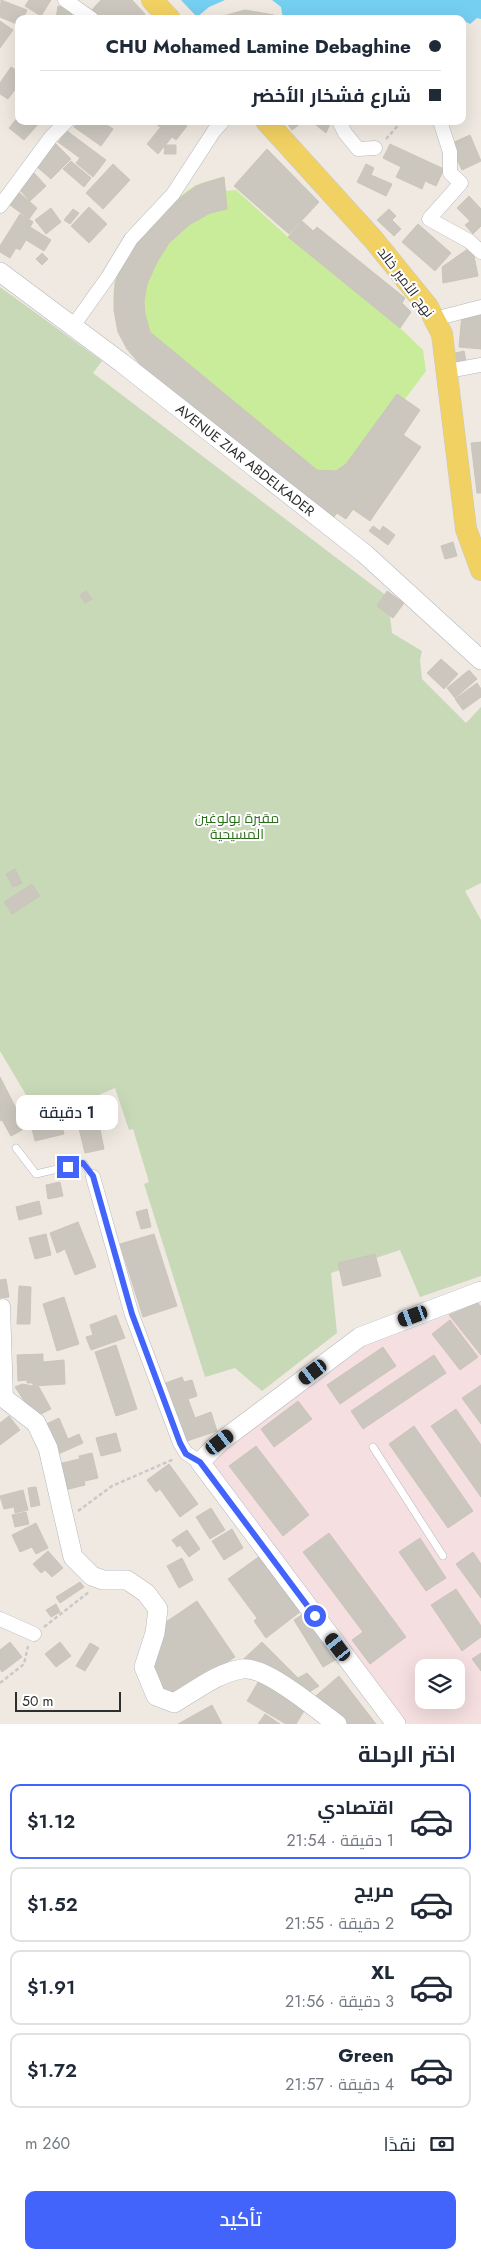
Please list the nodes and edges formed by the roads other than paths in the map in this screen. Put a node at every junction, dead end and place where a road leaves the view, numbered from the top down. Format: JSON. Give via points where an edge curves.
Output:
{"nodes":[{"id":1,"x":65,"y":0,"type":"edge"},
{"id":2,"x":86,"y":15,"type":"edge"},
{"id":3,"x":63,"y":125,"type":"edge"},
{"id":4,"x":219,"y":125,"type":"edge"},
{"id":5,"x":270,"y":125,"type":"edge"},
{"id":6,"x":341,"y":125,"type":"edge"},
{"id":7,"x":441,"y":125,"type":"edge"},
{"id":8,"x":375,"y":148,"type":"road end"},
{"id":9,"x":0,"y":206,"type":"edge"},
{"id":10,"x":481,"y":252,"type":"edge"},
{"id":11,"x":0,"y":272,"type":"edge"},
{"id":12,"x":481,"y":307,"type":"edge"},
{"id":13,"x":434,"y":319,"type":"junction"},
{"id":14,"x":72,"y":326,"type":"junction"},
{"id":15,"x":481,"y":365,"type":"edge"},
{"id":16,"x":448,"y":371,"type":"junction"},
{"id":17,"x":481,"y":570,"type":"edge"},
{"id":18,"x":481,"y":660,"type":"edge"},
{"id":19,"x":16,"y":1148,"type":"dead end"},
{"id":20,"x":93,"y":1176,"type":"joint"},
{"id":21,"x":481,"y":1291,"type":"edge"},
{"id":22,"x":3,"y":1306,"type":"dead end"},
{"id":23,"x":3,"y":1398,"type":"edge"},
{"id":24,"x":373,"y":1446,"type":"dead end"},
{"id":25,"x":193,"y":1458,"type":"junction"},
{"id":26,"x":443,"y":1556,"type":"dead end"},
{"id":27,"x":0,"y":1619,"type":"edge"},
{"id":28,"x":34,"y":1634,"type":"road end"},
{"id":29,"x":337,"y":1724,"type":"edge"},
{"id":30,"x":396,"y":1724,"type":"edge"}],
"edges":[{"from":1,"to":2,"type":"street"},
{"from":3,"to":9,"type":"street"},
{"from":4,"to":14,"type":"street","via":[[173,194],[131,239]]},
{"from":5,"to":13,"type":"main road","name":"نهج الأمير خالد","via":[[373,239],[428,307]]},
{"from":6,"to":8,"type":"street","via":[[358,149]]},
{"from":7,"to":10,"type":"street","via":[[450,152],[450,173],[461,183],[429,218],[469,241]]},
{"from":11,"to":14,"type":"street","name":"AVENUE ZIAR ABDELKADER"},
{"from":12,"to":13,"type":"street"},
{"from":13,"to":16,"type":"main road","name":"نهج الأمير خالد","via":[[442,334]]},
{"from":14,"to":18,"type":"street","name":"AVENUE ZIAR ABDELKADER","via":[[365,554]]},
{"from":15,"to":16,"type":"street"},
{"from":16,"to":17,"type":"main road","name":"نهج الأمير خالد","via":[[466,529]]},
{"from":19,"to":20,"type":"lane","via":[[36,1174],[83,1163]]},
{"from":20,"to":25,"type":"street","via":[[132,1314],[180,1443]]},
{"from":21,"to":25,"type":"street","via":[[360,1337],[220,1442]]},
{"from":22,"to":23,"type":"street"},
{"from":23,"to":29,"type":"street","via":[[36,1423],[48,1448],[73,1557],[92,1576],[103,1580],[127,1580],[146,1593],[158,1609],[155,1633],[144,1667],[156,1696],[174,1704],[210,1681],[244,1668],[275,1679]]},
{"from":24,"to":26,"type":"lane"},
{"from":25,"to":30,"type":"street"},
{"from":27,"to":28,"type":"street"}]}
